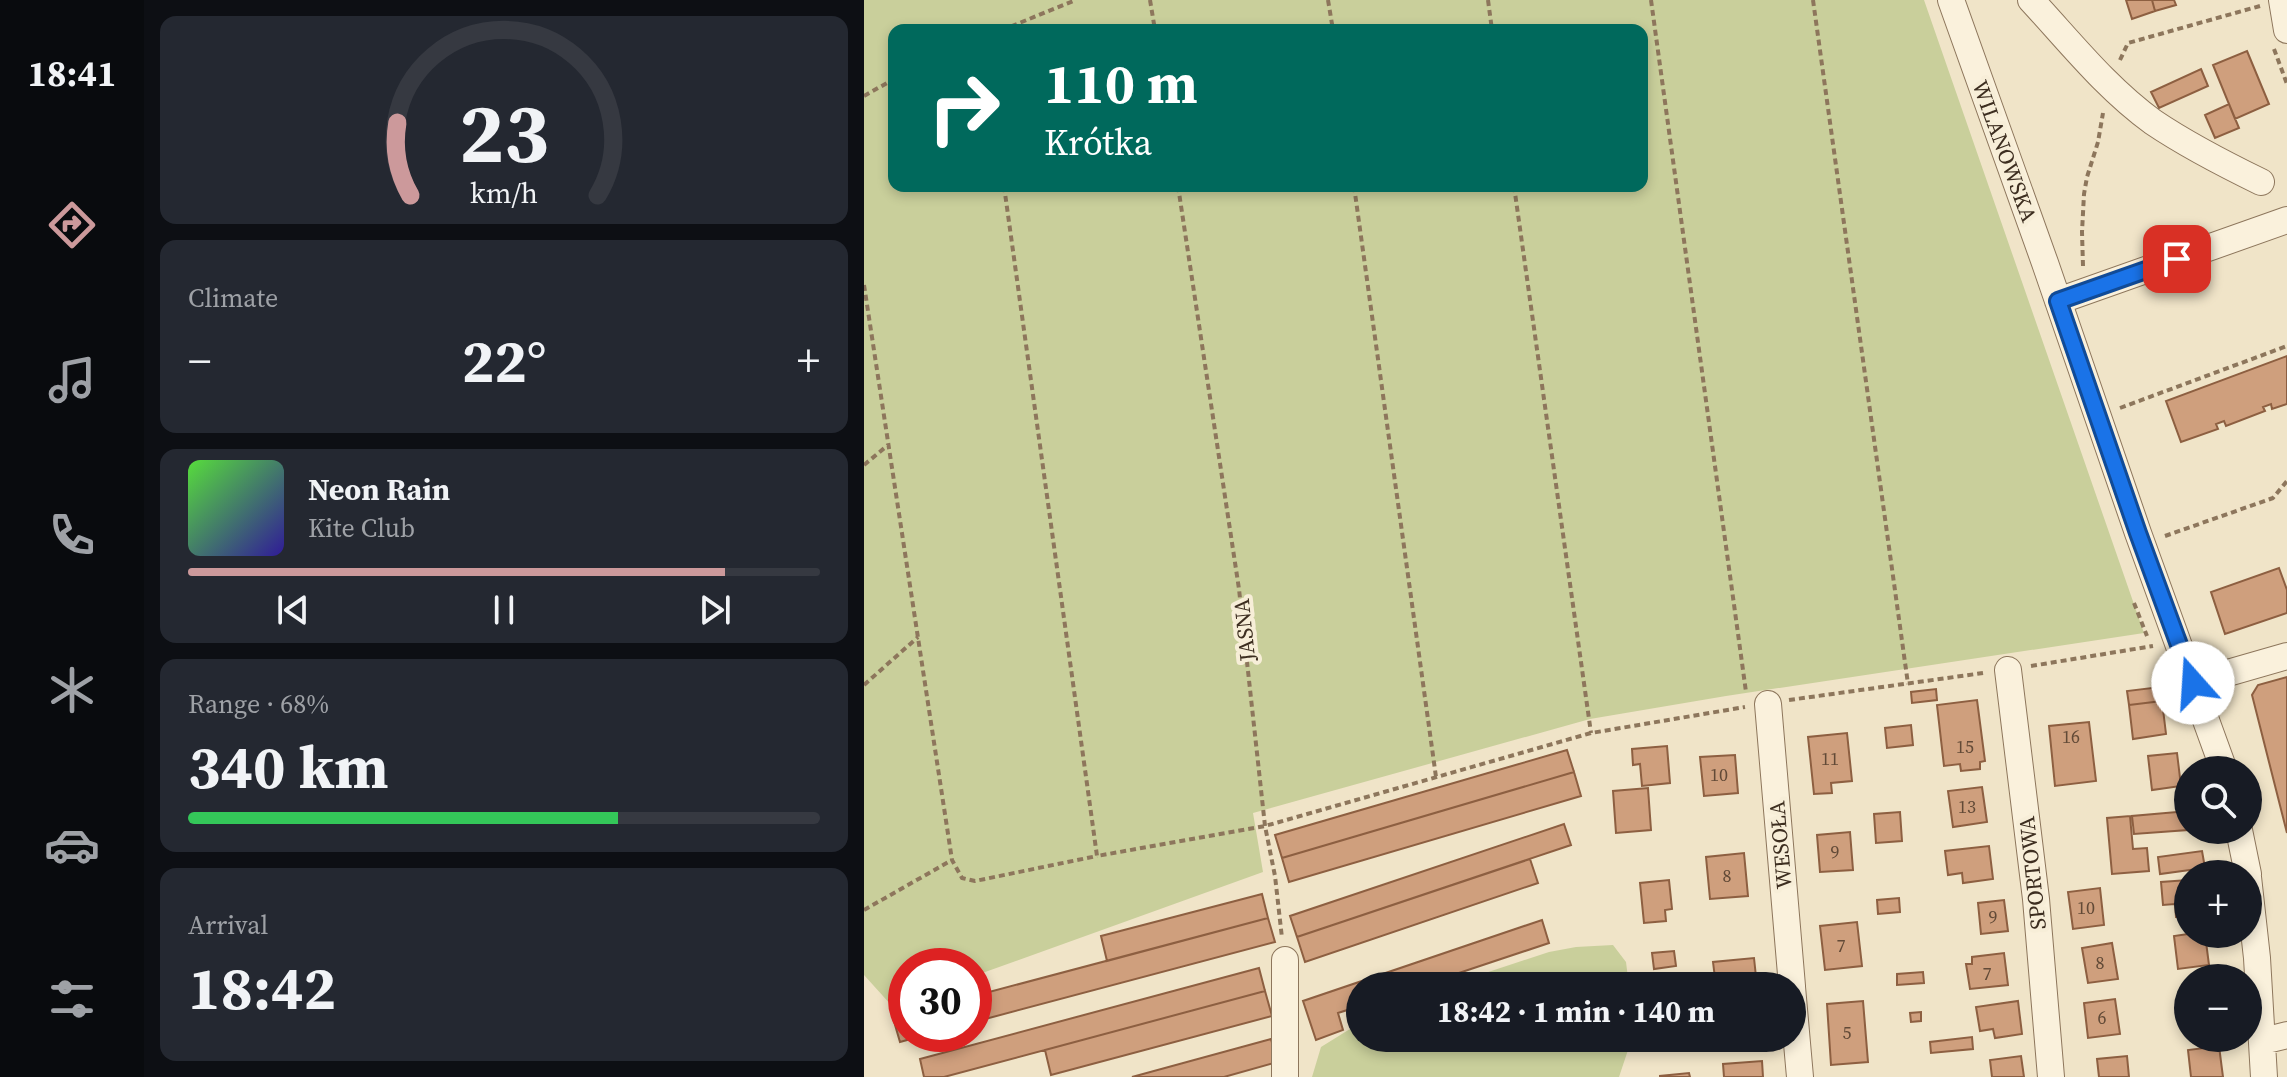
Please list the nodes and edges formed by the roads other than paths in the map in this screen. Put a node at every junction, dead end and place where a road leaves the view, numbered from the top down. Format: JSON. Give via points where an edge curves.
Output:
{"nodes":[{"id":1,"x":1951,"y":0,"type":"edge"},
{"id":2,"x":2031,"y":0,"type":"edge"},
{"id":3,"x":2272,"y":3,"type":"edge"},
{"id":4,"x":2287,"y":30,"type":"edge"},
{"id":5,"x":2261,"y":182,"type":"dead end"},
{"id":6,"x":2287,"y":220,"type":"edge"},
{"id":7,"x":2058,"y":301,"type":"junction"},
{"id":8,"x":2287,"y":656,"type":"edge"},
{"id":9,"x":2008,"y":670,"type":"road end"},
{"id":10,"x":2193,"y":683,"type":"junction"},
{"id":11,"x":1757,"y":697,"type":"road end"},
{"id":12,"x":2219,"y":756,"type":"edge"},
{"id":13,"x":2257,"y":948,"type":"edge"},
{"id":14,"x":1285,"y":960,"type":"road end"},
{"id":15,"x":1790,"y":972,"type":"edge"},
{"id":16,"x":2275,"y":1038,"type":"edge"},
{"id":17,"x":1798,"y":1052,"type":"edge"},
{"id":18,"x":1285,"y":1077,"type":"edge"},
{"id":19,"x":1800,"y":1077,"type":"edge"},
{"id":20,"x":2051,"y":1077,"type":"edge"},
{"id":21,"x":2264,"y":1077,"type":"edge"}],
"edges":[{"from":1,"to":7,"type":"street","name":"WILANOWSKA"},
{"from":2,"to":5,"type":"street","via":[[2107,83],[2151,120]]},
{"from":3,"to":4,"type":"street"},
{"from":6,"to":7,"type":"street"},
{"from":7,"to":10,"type":"street","name":"WILANOWSKA"},
{"from":8,"to":10,"type":"street"},
{"from":9,"to":20,"type":"street","name":"SPORTOWA"},
{"from":10,"to":12,"type":"street","name":"WILANOWSKA"},
{"from":11,"to":15,"type":"street","name":"WESOŁA"},
{"from":13,"to":16,"type":"street"},
{"from":14,"to":18,"type":"street"},
{"from":16,"to":21,"type":"street"},
{"from":17,"to":19,"type":"street","name":"WESOŁA"}]}
